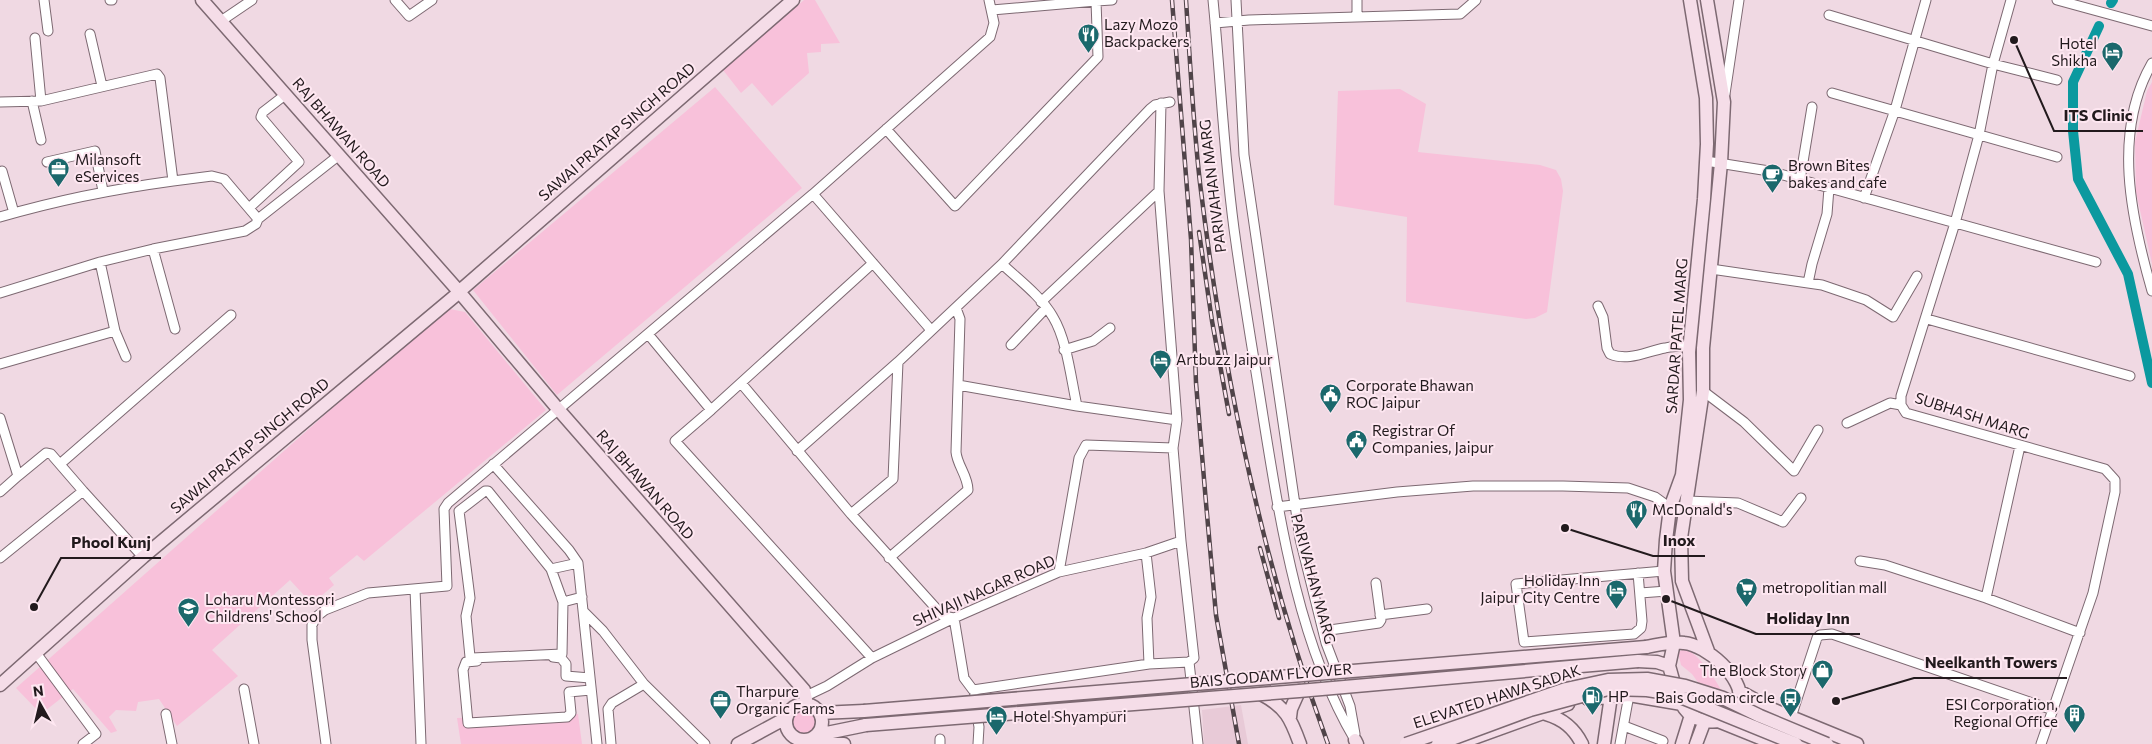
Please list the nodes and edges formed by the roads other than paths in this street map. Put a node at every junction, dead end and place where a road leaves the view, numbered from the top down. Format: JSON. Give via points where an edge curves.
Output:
{"nodes":[{"id":1,"x":44,"y":0,"type":"edge"},
{"id":2,"x":202,"y":0,"type":"edge"},
{"id":3,"x":252,"y":0,"type":"edge"},
{"id":4,"x":395,"y":0,"type":"edge"},
{"id":5,"x":432,"y":0,"type":"edge"},
{"id":6,"x":793,"y":0,"type":"edge"},
{"id":7,"x":989,"y":0,"type":"edge"},
{"id":8,"x":1112,"y":0,"type":"edge"},
{"id":9,"x":1213,"y":0,"type":"edge"},
{"id":10,"x":1236,"y":0,"type":"edge"},
{"id":11,"x":1357,"y":0,"type":"edge"},
{"id":12,"x":1476,"y":0,"type":"edge"},
{"id":13,"x":1690,"y":0,"type":"edge"},
{"id":14,"x":1707,"y":0,"type":"edge"},
{"id":15,"x":1739,"y":0,"type":"edge"},
{"id":16,"x":1926,"y":0,"type":"edge"},
{"id":17,"x":2011,"y":0,"type":"edge"},
{"id":18,"x":2057,"y":0,"type":"edge"},
{"id":19,"x":1096,"y":1,"type":"junction"},
{"id":20,"x":992,"y":10,"type":"junction"},
{"id":21,"x":1829,"y":15,"type":"dead end"},
{"id":22,"x":1357,"y":17,"type":"junction"},
{"id":23,"x":221,"y":21,"type":"junction"},
{"id":24,"x":1236,"y":22,"type":"junction"},
{"id":25,"x":1215,"y":23,"type":"junction"},
{"id":26,"x":2152,"y":26,"type":"edge"},
{"id":27,"x":48,"y":31,"type":"dead end"},
{"id":28,"x":90,"y":34,"type":"dead end"},
{"id":29,"x":35,"y":38,"type":"dead end"},
{"id":30,"x":1915,"y":41,"type":"junction"},
{"id":31,"x":2152,"y":63,"type":"edge"},
{"id":32,"x":1993,"y":64,"type":"junction"},
{"id":33,"x":2056,"y":80,"type":"dead end"},
{"id":34,"x":102,"y":86,"type":"junction"},
{"id":35,"x":1832,"y":93,"type":"dead end"},
{"id":36,"x":285,"y":95,"type":"junction"},
{"id":37,"x":36,"y":101,"type":"junction"},
{"id":38,"x":0,"y":102,"type":"edge"},
{"id":39,"x":1724,"y":102,"type":"junction"},
{"id":40,"x":1812,"y":107,"type":"dead end"},
{"id":41,"x":1895,"y":110,"type":"junction"},
{"id":42,"x":886,"y":129,"type":"junction"},
{"id":43,"x":1979,"y":135,"type":"junction"},
{"id":44,"x":41,"y":140,"type":"dead end"},
{"id":45,"x":338,"y":156,"type":"junction"},
{"id":46,"x":2057,"y":157,"type":"dead end"},
{"id":47,"x":1706,"y":161,"type":"junction"},
{"id":48,"x":47,"y":162,"type":"dead end"},
{"id":49,"x":1721,"y":163,"type":"junction"},
{"id":50,"x":2,"y":171,"type":"dead end"},
{"id":51,"x":1800,"y":180,"type":"junction"},
{"id":52,"x":173,"y":181,"type":"junction"},
{"id":53,"x":1829,"y":188,"type":"junction"},
{"id":54,"x":103,"y":191,"type":"junction"},
{"id":55,"x":1159,"y":191,"type":"junction"},
{"id":56,"x":813,"y":194,"type":"junction"},
{"id":57,"x":1864,"y":198,"type":"junction"},
{"id":58,"x":249,"y":208,"type":"junction"},
{"id":59,"x":14,"y":213,"type":"junction"},
{"id":60,"x":0,"y":217,"type":"edge"},
{"id":61,"x":258,"y":219,"type":"junction"},
{"id":62,"x":1955,"y":223,"type":"junction"},
{"id":63,"x":153,"y":249,"type":"junction"},
{"id":64,"x":100,"y":262,"type":"junction"},
{"id":65,"x":2096,"y":262,"type":"dead end"},
{"id":66,"x":874,"y":263,"type":"junction"},
{"id":67,"x":1002,"y":264,"type":"junction"},
{"id":68,"x":1711,"y":269,"type":"junction"},
{"id":69,"x":1917,"y":276,"type":"dead end"},
{"id":70,"x":1808,"y":283,"type":"junction"},
{"id":71,"x":458,"y":291,"type":"junction"},
{"id":72,"x":2152,"y":291,"type":"edge"},
{"id":73,"x":0,"y":293,"type":"edge"},
{"id":74,"x":1044,"y":305,"type":"junction"},
{"id":75,"x":1598,"y":306,"type":"dead end"},
{"id":76,"x":956,"y":308,"type":"junction"},
{"id":77,"x":231,"y":315,"type":"dead end"},
{"id":78,"x":1927,"y":318,"type":"junction"},
{"id":79,"x":1110,"y":328,"type":"dead end"},
{"id":80,"x":176,"y":329,"type":"dead end"},
{"id":81,"x":931,"y":330,"type":"junction"},
{"id":82,"x":115,"y":331,"type":"junction"},
{"id":83,"x":648,"y":334,"type":"junction"},
{"id":84,"x":1012,"y":345,"type":"dead end"},
{"id":85,"x":1690,"y":346,"type":"junction"},
{"id":86,"x":1064,"y":350,"type":"junction"},
{"id":87,"x":126,"y":357,"type":"dead end"},
{"id":88,"x":898,"y":362,"type":"junction"},
{"id":89,"x":0,"y":364,"type":"edge"},
{"id":90,"x":2130,"y":376,"type":"dead end"},
{"id":91,"x":741,"y":383,"type":"junction"},
{"id":92,"x":958,"y":385,"type":"junction"},
{"id":93,"x":1703,"y":391,"type":"junction"},
{"id":94,"x":1901,"y":404,"type":"junction"},
{"id":95,"x":1077,"y":406,"type":"junction"},
{"id":96,"x":558,"y":410,"type":"junction"},
{"id":97,"x":711,"y":410,"type":"junction"},
{"id":98,"x":0,"y":418,"type":"edge"},
{"id":99,"x":1177,"y":420,"type":"junction"},
{"id":100,"x":1847,"y":423,"type":"dead end"},
{"id":101,"x":1818,"y":430,"type":"dead end"},
{"id":102,"x":2020,"y":446,"type":"junction"},
{"id":103,"x":1173,"y":448,"type":"junction"},
{"id":104,"x":797,"y":451,"type":"junction"},
{"id":105,"x":60,"y":464,"type":"junction"},
{"id":106,"x":494,"y":464,"type":"junction"},
{"id":107,"x":18,"y":476,"type":"junction"},
{"id":108,"x":83,"y":491,"type":"junction"},
{"id":109,"x":0,"y":492,"type":"edge"},
{"id":110,"x":1801,"y":498,"type":"dead end"},
{"id":111,"x":1295,"y":506,"type":"junction"},
{"id":112,"x":1277,"y":507,"type":"junction"},
{"id":113,"x":1670,"y":508,"type":"junction"},
{"id":114,"x":1686,"y":508,"type":"junction"},
{"id":115,"x":851,"y":514,"type":"junction"},
{"id":116,"x":1182,"y":541,"type":"junction"},
{"id":117,"x":2,"y":553,"type":"edge"},
{"id":118,"x":1146,"y":553,"type":"junction"},
{"id":119,"x":143,"y":557,"type":"junction"},
{"id":120,"x":889,"y":558,"type":"junction"},
{"id":121,"x":1860,"y":560,"type":"dead end"},
{"id":122,"x":578,"y":563,"type":"junction"},
{"id":123,"x":550,"y":568,"type":"junction"},
{"id":124,"x":1664,"y":571,"type":"junction"},
{"id":125,"x":1059,"y":572,"type":"junction"},
{"id":126,"x":1638,"y":573,"type":"junction"},
{"id":127,"x":1376,"y":582,"type":"dead end"},
{"id":128,"x":415,"y":589,"type":"junction"},
{"id":129,"x":1667,"y":590,"type":"junction"},
{"id":130,"x":1640,"y":593,"type":"junction"},
{"id":131,"x":582,"y":598,"type":"junction"},
{"id":132,"x":1986,"y":598,"type":"junction"},
{"id":133,"x":563,"y":602,"type":"junction"},
{"id":134,"x":1427,"y":609,"type":"dead end"},
{"id":135,"x":584,"y":612,"type":"junction"},
{"id":136,"x":1380,"y":615,"type":"junction"},
{"id":137,"x":954,"y":618,"type":"junction"},
{"id":138,"x":1323,"y":631,"type":"junction"},
{"id":139,"x":2080,"y":633,"type":"junction"},
{"id":140,"x":1674,"y":643,"type":"junction"},
{"id":141,"x":1708,"y":651,"type":"junction"},
{"id":142,"x":36,"y":653,"type":"junction"},
{"id":143,"x":872,"y":658,"type":"junction"},
{"id":144,"x":1189,"y":662,"type":"junction"},
{"id":145,"x":1149,"y":664,"type":"junction"},
{"id":146,"x":1669,"y":666,"type":"junction"},
{"id":147,"x":590,"y":678,"type":"junction"},
{"id":148,"x":644,"y":684,"type":"junction"},
{"id":149,"x":0,"y":685,"type":"edge"},
{"id":150,"x":244,"y":689,"type":"dead end"},
{"id":151,"x":592,"y":690,"type":"junction"},
{"id":152,"x":973,"y":690,"type":"junction"},
{"id":153,"x":1299,"y":691,"type":"junction"},
{"id":154,"x":1739,"y":691,"type":"junction"},
{"id":155,"x":1261,"y":694,"type":"junction"},
{"id":156,"x":1630,"y":695,"type":"junction"},
{"id":157,"x":1611,"y":696,"type":"junction"},
{"id":158,"x":806,"y":700,"type":"junction"},
{"id":159,"x":1682,"y":704,"type":"junction"},
{"id":160,"x":2052,"y":710,"type":"junction"},
{"id":161,"x":820,"y":713,"type":"junction"},
{"id":162,"x":166,"y":714,"type":"dead end"},
{"id":163,"x":1546,"y":714,"type":"junction"},
{"id":164,"x":1691,"y":715,"type":"junction"},
{"id":165,"x":1290,"y":717,"type":"junction"},
{"id":166,"x":786,"y":718,"type":"junction"},
{"id":167,"x":1791,"y":718,"type":"junction"},
{"id":168,"x":1705,"y":720,"type":"junction"},
{"id":169,"x":1718,"y":722,"type":"junction"},
{"id":170,"x":1624,"y":726,"type":"junction"},
{"id":171,"x":836,"y":731,"type":"junction"},
{"id":172,"x":96,"y":734,"type":"junction"},
{"id":173,"x":814,"y":740,"type":"edge"},
{"id":174,"x":1663,"y":741,"type":"dead end"},
{"id":175,"x":1356,"y":742,"type":"edge"},
{"id":176,"x":82,"y":744,"type":"edge"},
{"id":177,"x":98,"y":744,"type":"edge"},
{"id":178,"x":172,"y":744,"type":"edge"},
{"id":179,"x":254,"y":744,"type":"edge"},
{"id":180,"x":326,"y":744,"type":"edge"},
{"id":181,"x":421,"y":744,"type":"edge"},
{"id":182,"x":596,"y":744,"type":"edge"},
{"id":183,"x":611,"y":744,"type":"edge"},
{"id":184,"x":705,"y":744,"type":"edge"},
{"id":185,"x":738,"y":744,"type":"edge"},
{"id":186,"x":844,"y":744,"type":"edge"},
{"id":187,"x":978,"y":744,"type":"edge"},
{"id":188,"x":1198,"y":744,"type":"edge"},
{"id":189,"x":1300,"y":744,"type":"edge"},
{"id":190,"x":1406,"y":744,"type":"edge"},
{"id":191,"x":1438,"y":744,"type":"edge"},
{"id":192,"x":1457,"y":744,"type":"edge"},
{"id":193,"x":1582,"y":744,"type":"edge"},
{"id":194,"x":1604,"y":744,"type":"edge"},
{"id":195,"x":1620,"y":744,"type":"edge"},
{"id":196,"x":1682,"y":744,"type":"edge"},
{"id":197,"x":1696,"y":744,"type":"edge"},
{"id":198,"x":1775,"y":744,"type":"edge"},
{"id":199,"x":1796,"y":744,"type":"edge"},
{"id":200,"x":1827,"y":744,"type":"edge"},
{"id":201,"x":1857,"y":744,"type":"edge"},
{"id":202,"x":2042,"y":744,"type":"edge"}],
"edges":[{"from":1,"to":27,"type":"street"},
{"from":2,"to":23,"type":"street","name":"RAJ BHAWAN ROAD"},
{"from":3,"to":23,"type":"street"},
{"from":4,"to":5,"type":"street","via":[[409,16]]},
{"from":6,"to":71,"type":"street","name":"SAWAI PRATAP SINGH ROAD"},
{"from":7,"to":20,"type":"street"},
{"from":8,"to":19,"type":"street"},
{"from":9,"to":25,"type":"street","name":"PARIVAHAN MARG"},
{"from":10,"to":24,"type":"street","name":"PARIVAHAN MARG"},
{"from":11,"to":22,"type":"street"},
{"from":12,"to":22,"type":"street","via":[[1460,14]]},
{"from":13,"to":47,"type":"street","name":"SARDAR PATEL MARG","via":[[1706,98]]},
{"from":14,"to":39,"type":"street","name":"SARDAR PATEL MARG"},
{"from":15,"to":39,"type":"street"},
{"from":16,"to":30,"type":"street"},
{"from":17,"to":32,"type":"street","name":"SUBHASH MARG"},
{"from":18,"to":26,"type":"street"},
{"from":19,"to":20,"type":"street"},
{"from":19,"to":42,"type":"street","via":[[1098,56],[955,206]]},
{"from":20,"to":42,"type":"street","via":[[994,23],[990,37]]},
{"from":21,"to":30,"type":"street"},
{"from":22,"to":24,"type":"street"},
{"from":23,"to":36,"type":"street","name":"RAJ BHAWAN ROAD"},
{"from":24,"to":25,"type":"street"},
{"from":24,"to":111,"type":"street","name":"PARIVAHAN MARG","via":[[1244,155]]},
{"from":25,"to":112,"type":"street","name":"PARIVAHAN MARG","via":[[1236,242]]},
{"from":28,"to":34,"type":"street"},
{"from":29,"to":37,"type":"street"},
{"from":30,"to":32,"type":"street"},
{"from":30,"to":41,"type":"street"},
{"from":31,"to":72,"type":"street","via":[[2133,107],[2129,140],[2130,195]]},
{"from":32,"to":33,"type":"street"},
{"from":32,"to":43,"type":"street","name":"SUBHASH MARG"},
{"from":34,"to":37,"type":"street"},
{"from":34,"to":52,"type":"street","via":[[154,74],[160,78]]},
{"from":35,"to":41,"type":"street"},
{"from":36,"to":45,"type":"street","name":"RAJ BHAWAN ROAD"},
{"from":36,"to":58,"type":"street","via":[[261,117],[298,162]]},
{"from":37,"to":38,"type":"street"},
{"from":37,"to":44,"type":"street"},
{"from":39,"to":49,"type":"street","name":"SARDAR PATEL MARG"},
{"from":40,"to":51,"type":"street"},
{"from":41,"to":43,"type":"street"},
{"from":41,"to":57,"type":"street"},
{"from":42,"to":56,"type":"street"},
{"from":43,"to":46,"type":"street"},
{"from":43,"to":62,"type":"street","name":"SUBHASH MARG"},
{"from":45,"to":61,"type":"street"},
{"from":45,"to":71,"type":"street","name":"RAJ BHAWAN ROAD"},
{"from":47,"to":49,"type":"street"},
{"from":47,"to":85,"type":"street","name":"SARDAR PATEL MARG"},
{"from":48,"to":54,"type":"street","via":[[95,151]]},
{"from":49,"to":51,"type":"street","via":[[1769,170]]},
{"from":49,"to":68,"type":"street","name":"SARDAR PATEL MARG"},
{"from":50,"to":59,"type":"street"},
{"from":51,"to":53,"type":"street"},
{"from":52,"to":54,"type":"street"},
{"from":52,"to":58,"type":"street","via":[[212,176],[224,179]]},
{"from":53,"to":57,"type":"street"},
{"from":53,"to":70,"type":"street","via":[[1827,214]]},
{"from":54,"to":59,"type":"street"},
{"from":55,"to":67,"type":"street","via":[[1165,103],[1150,109]]},
{"from":55,"to":74,"type":"street"},
{"from":55,"to":99,"type":"street"},
{"from":56,"to":66,"type":"street"},
{"from":56,"to":83,"type":"street"},
{"from":57,"to":62,"type":"street"},
{"from":58,"to":61,"type":"street"},
{"from":59,"to":60,"type":"street"},
{"from":61,"to":63,"type":"street","via":[[256,224],[245,230]]},
{"from":62,"to":65,"type":"street"},
{"from":62,"to":78,"type":"street","name":"SUBHASH MARG"},
{"from":63,"to":64,"type":"street"},
{"from":63,"to":80,"type":"street"},
{"from":64,"to":73,"type":"street"},
{"from":64,"to":82,"type":"street"},
{"from":66,"to":81,"type":"street"},
{"from":66,"to":91,"type":"street"},
{"from":67,"to":74,"type":"street"},
{"from":67,"to":76,"type":"street"},
{"from":68,"to":70,"type":"street"},
{"from":68,"to":93,"type":"street","name":"SARDAR PATEL MARG","via":[[1703,348]]},
{"from":69,"to":70,"type":"street","via":[[1893,317],[1866,300]]},
{"from":71,"to":96,"type":"street","name":"RAJ BHAWAN ROAD"},
{"from":71,"to":119,"type":"street","name":"SAWAI PRATAP SINGH ROAD"},
{"from":74,"to":84,"type":"street"},
{"from":74,"to":86,"type":"street","via":[[1060,331]]},
{"from":75,"to":85,"type":"street","via":[[1606,329],[1607,348],[1616,357]]},
{"from":76,"to":81,"type":"street"},
{"from":76,"to":92,"type":"street","via":[[960,319]]},
{"from":77,"to":105,"type":"street"},
{"from":78,"to":90,"type":"street"},
{"from":78,"to":94,"type":"street","name":"SUBHASH MARG"},
{"from":79,"to":86,"type":"street","via":[[1093,341]]},
{"from":81,"to":88,"type":"street"},
{"from":82,"to":87,"type":"street"},
{"from":82,"to":89,"type":"street"},
{"from":83,"to":96,"type":"street"},
{"from":83,"to":97,"type":"street"},
{"from":85,"to":113,"type":"street","name":"SARDAR PATEL MARG","via":[[1690,400],[1682,475]]},
{"from":86,"to":95,"type":"street"},
{"from":88,"to":104,"type":"street"},
{"from":88,"to":115,"type":"street","via":[[893,479]]},
{"from":91,"to":97,"type":"street"},
{"from":91,"to":104,"type":"street"},
{"from":92,"to":95,"type":"street"},
{"from":92,"to":120,"type":"street","via":[[956,461],[968,490]]},
{"from":93,"to":101,"type":"street","via":[[1744,422],[1794,472]]},
{"from":93,"to":114,"type":"street","name":"SARDAR PATEL MARG"},
{"from":94,"to":100,"type":"street","via":[[1890,404]]},
{"from":94,"to":102,"type":"street","name":"SUBHASH MARG","via":[[1906,413]]},
{"from":95,"to":99,"type":"street"},
{"from":96,"to":106,"type":"street"},
{"from":96,"to":158,"type":"street","name":"RAJ BHAWAN ROAD","via":[[804,690]]},
{"from":97,"to":143,"type":"street","via":[[676,442]]},
{"from":98,"to":107,"type":"street"},
{"from":99,"to":103,"type":"street"},
{"from":102,"to":132,"type":"street"},
{"from":102,"to":139,"type":"street","name":"SUBHASH MARG","via":[[2105,469],[2115,480],[2093,593]]},
{"from":103,"to":116,"type":"street"},
{"from":103,"to":125,"type":"street","via":[[1086,445],[1079,458]]},
{"from":104,"to":115,"type":"street"},
{"from":105,"to":107,"type":"street","via":[[52,454],[46,453]]},
{"from":105,"to":108,"type":"street"},
{"from":106,"to":122,"type":"street"},
{"from":106,"to":128,"type":"street","via":[[444,509],[447,586]]},
{"from":107,"to":109,"type":"street"},
{"from":108,"to":117,"type":"street"},
{"from":108,"to":119,"type":"street"},
{"from":110,"to":114,"type":"street","via":[[1783,522],[1738,503]]},
{"from":111,"to":112,"type":"street"},
{"from":111,"to":113,"type":"street","via":[[1397,492],[1523,486],[1628,488],[1655,498]]},
{"from":111,"to":138,"type":"street","name":"PARIVAHAN MARG"},
{"from":112,"to":175,"type":"street","name":"PARIVAHAN MARG","via":[[1308,628],[1338,710]]},
{"from":113,"to":114,"type":"street"},
{"from":113,"to":124,"type":"street","name":"SARDAR PATEL MARG"},
{"from":114,"to":141,"type":"street","name":"SARDAR PATEL MARG","via":[[1681,538],[1682,580]]},
{"from":115,"to":120,"type":"street"},
{"from":116,"to":118,"type":"street","name":"SHIVAJI NAGAR ROAD"},
{"from":116,"to":144,"type":"street","via":[[1194,658]]},
{"from":118,"to":125,"type":"street","name":"SHIVAJI NAGAR ROAD"},
{"from":118,"to":145,"type":"street","via":[[1151,597],[1147,618]]},
{"from":119,"to":142,"type":"street","name":"SAWAI PRATAP SINGH ROAD"},
{"from":120,"to":137,"type":"street","via":[[943,616]]},
{"from":121,"to":132,"type":"street"},
{"from":122,"to":123,"type":"street"},
{"from":122,"to":131,"type":"street"},
{"from":123,"to":133,"type":"street"},
{"from":123,"to":133,"type":"street","via":[[488,491],[459,512],[470,598],[466,616],[470,656],[562,654]]},
{"from":124,"to":126,"type":"street"},
{"from":124,"to":129,"type":"street","name":"SARDAR PATEL MARG"},
{"from":125,"to":137,"type":"street","name":"SHIVAJI NAGAR ROAD"},
{"from":126,"to":130,"type":"street"},
{"from":126,"to":130,"type":"street","via":[[1516,584],[1524,642],[1634,634],[1641,628]]},
{"from":127,"to":136,"type":"street"},
{"from":128,"to":180,"type":"street","via":[[368,593],[325,610],[316,617],[312,625]]},
{"from":128,"to":181,"type":"street"},
{"from":129,"to":130,"type":"street"},
{"from":129,"to":140,"type":"street","name":"SARDAR PATEL MARG"},
{"from":131,"to":133,"type":"street"},
{"from":131,"to":135,"type":"street"},
{"from":132,"to":139,"type":"street"},
{"from":134,"to":136,"type":"street"},
{"from":135,"to":147,"type":"street"},
{"from":135,"to":148,"type":"street"},
{"from":136,"to":138,"type":"street","via":[[1379,622]]},
{"from":137,"to":143,"type":"street","name":"SHIVAJI NAGAR ROAD"},
{"from":137,"to":152,"type":"street","via":[[964,678]]},
{"from":138,"to":175,"type":"street","name":"PARIVAHAN MARG","via":[[1350,706]]},
{"from":139,"to":160,"type":"street","name":"SUBHASH MARG"},
{"from":140,"to":141,"type":"street"},
{"from":140,"to":146,"type":"street"},
{"from":140,"to":161,"type":"street","name":"BAIS GODAM FLYOVER","bridge":true},
{"from":141,"to":154,"type":"street","via":[[1722,664]]},
{"from":142,"to":149,"type":"street","name":"SAWAI PRATAP SINGH ROAD"},
{"from":142,"to":172,"type":"street"},
{"from":143,"to":158,"type":"street","name":"SHIVAJI NAGAR ROAD"},
{"from":144,"to":145,"type":"street"},
{"from":144,"to":188,"type":"street"},
{"from":145,"to":152,"type":"street"},
{"from":146,"to":153,"type":"street","name":"BAIS GODAM FLYOVER","bridge":true,"via":[[1638,661]]},
{"from":146,"to":159,"type":"street"},
{"from":147,"to":151,"type":"street"},
{"from":147,"to":151,"type":"street","via":[[566,676],[566,664],[561,658],[466,662],[463,670],[467,721],[471,724],[567,718],[570,713],[569,692]]},
{"from":148,"to":183,"type":"street","via":[[612,703],[608,709]]},
{"from":148,"to":184,"type":"street"},
{"from":150,"to":179,"type":"street"},
{"from":151,"to":182,"type":"street"},
{"from":152,"to":187,"type":"street","via":[[979,727]]},
{"from":153,"to":155,"type":"street","name":"BAIS GODAM FLYOVER","bridge":true},
{"from":153,"to":165,"type":"street","via":[[1290,709]]},
{"from":154,"to":167,"type":"street"},
{"from":154,"to":169,"type":"street","via":[[1740,703],[1734,714],[1728,720]]},
{"from":155,"to":165,"type":"street","via":[[1274,700]]},
{"from":155,"to":171,"type":"street","name":"BAIS GODAM FLYOVER","bridge":true,"via":[[866,725]]},
{"from":156,"to":157,"type":"street"},
{"from":156,"to":159,"type":"street"},
{"from":156,"to":170,"type":"street"},
{"from":157,"to":163,"type":"street","via":[[1569,704]]},
{"from":157,"to":194,"type":"street"},
{"from":158,"to":161,"type":"street"},
{"from":158,"to":166,"type":"street","via":[[792,709]]},
{"from":159,"to":164,"type":"street"},
{"from":160,"to":167,"type":"street","via":[[1832,634],[1817,638]]},
{"from":160,"to":202,"type":"street","name":"SUBHASH MARG"},
{"from":161,"to":173,"type":"street","via":[[822,724]]},
{"from":162,"to":178,"type":"street"},
{"from":163,"to":192,"type":"street"},
{"from":163,"to":193,"type":"street","via":[[1566,722]]},
{"from":164,"to":168,"type":"street"},
{"from":164,"to":196,"type":"street"},
{"from":165,"to":189,"type":"street"},
{"from":166,"to":173,"type":"street","via":[[790,734],[801,740]]},
{"from":166,"to":185,"type":"street"},
{"from":167,"to":201,"type":"street"},
{"from":168,"to":169,"type":"street"},
{"from":168,"to":197,"type":"street"},
{"from":169,"to":198,"type":"street"},
{"from":170,"to":174,"type":"street"},
{"from":170,"to":195,"type":"street"},
{"from":171,"to":173,"type":"street","name":"BAIS GODAM FLYOVER"},
{"from":171,"to":186,"type":"street"},
{"from":172,"to":176,"type":"street"},
{"from":172,"to":177,"type":"street"},
{"from":173,"to":186,"type":"street"},
{"from":190,"to":200,"type":"street","name":"ELEVATED HAWA SADAK","bridge":true,"via":[[1566,689],[1608,680],[1647,679],[1723,698]]},
{"from":191,"to":199,"type":"street","name":"ELEVATED HAWA SADAK","bridge":true,"via":[[1530,710],[1608,689],[1673,694]]},
{"from":193,"to":194,"type":"street"}]}
